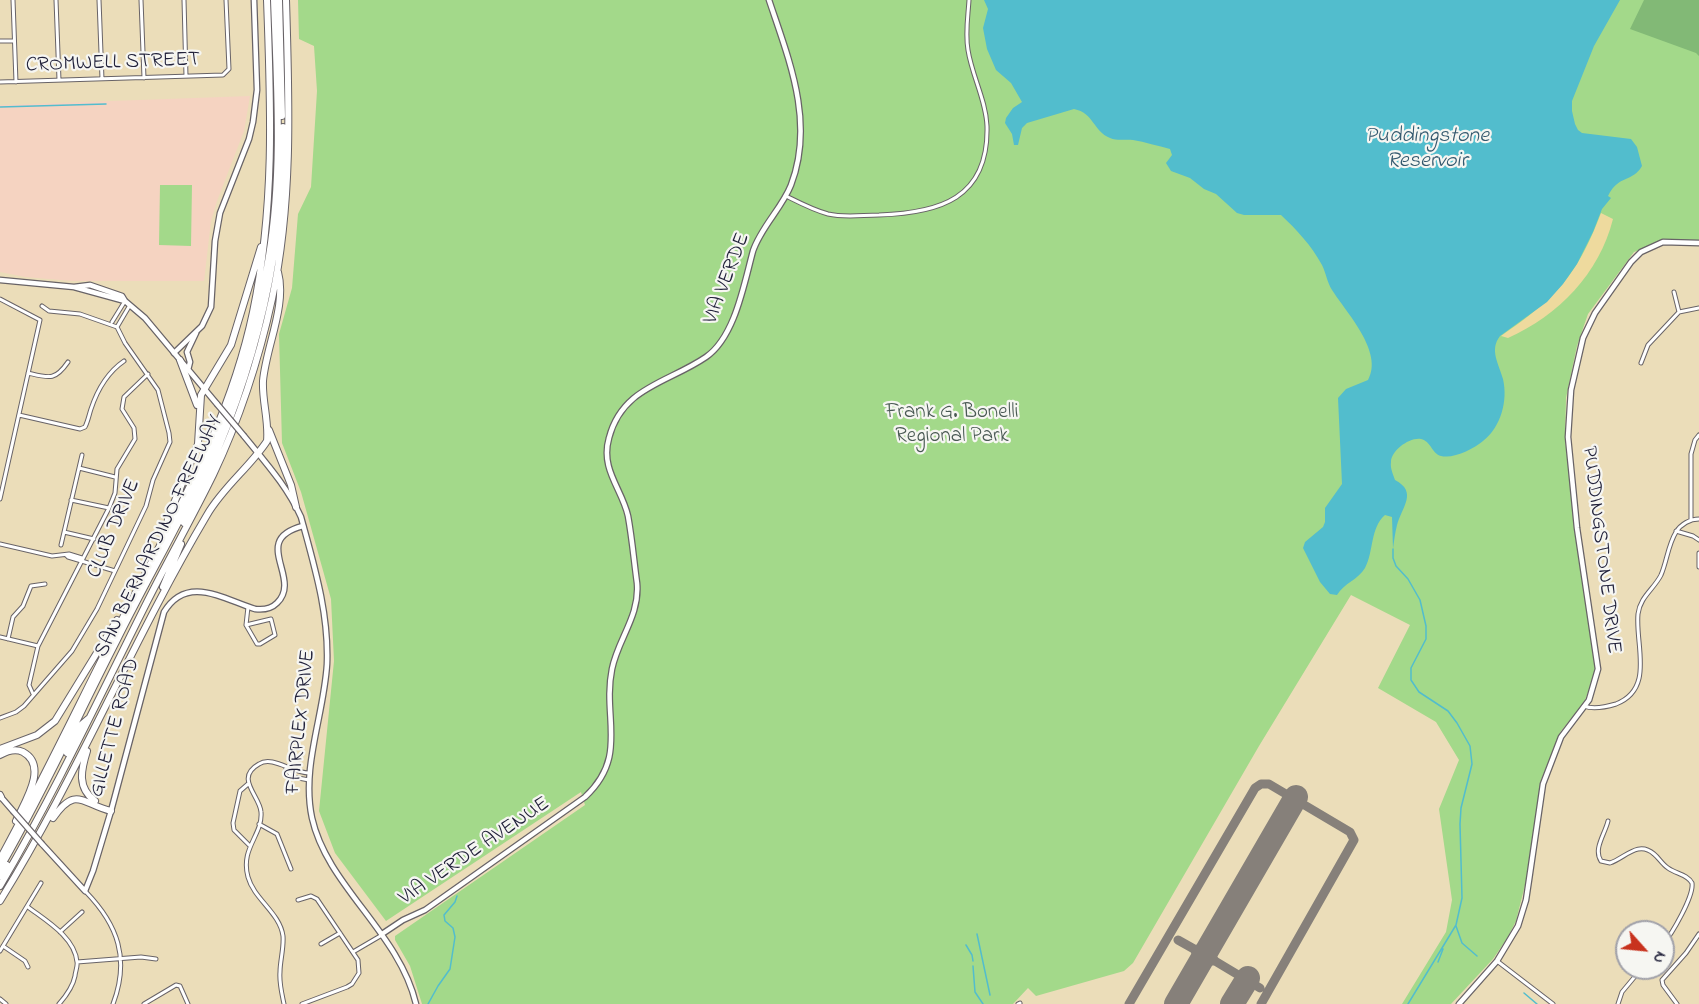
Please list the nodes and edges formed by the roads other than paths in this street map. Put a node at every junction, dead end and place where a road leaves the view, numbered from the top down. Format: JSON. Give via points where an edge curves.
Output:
{"nodes":[{"id":1,"x":13,"y":0,"type":"edge"},
{"id":2,"x":56,"y":0,"type":"edge"},
{"id":3,"x":99,"y":0,"type":"edge"},
{"id":4,"x":141,"y":0,"type":"edge"},
{"id":5,"x":184,"y":0,"type":"edge"},
{"id":6,"x":226,"y":0,"type":"edge"},
{"id":7,"x":254,"y":0,"type":"edge"},
{"id":8,"x":267,"y":0,"type":"edge"},
{"id":9,"x":274,"y":0,"type":"edge"},
{"id":10,"x":279,"y":0,"type":"edge"},
{"id":11,"x":286,"y":0,"type":"edge"},
{"id":12,"x":769,"y":0,"type":"edge"},
{"id":13,"x":969,"y":0,"type":"edge"},
{"id":14,"x":0,"y":41,"type":"edge"},
{"id":15,"x":14,"y":41,"type":"junction"},
{"id":16,"x":186,"y":76,"type":"junction"},
{"id":17,"x":144,"y":78,"type":"junction"},
{"id":18,"x":102,"y":79,"type":"junction"},
{"id":19,"x":59,"y":80,"type":"junction"},
{"id":20,"x":0,"y":82,"type":"edge"},
{"id":21,"x":16,"y":82,"type":"junction"},
{"id":22,"x":786,"y":196,"type":"junction"},
{"id":23,"x":265,"y":235,"type":"junction"},
{"id":24,"x":1699,"y":243,"type":"edge"},
{"id":25,"x":277,"y":268,"type":"junction"},
{"id":26,"x":0,"y":280,"type":"edge"},
{"id":27,"x":1674,"y":291,"type":"dead end"},
{"id":28,"x":0,"y":299,"type":"edge"},
{"id":29,"x":125,"y":301,"type":"junction"},
{"id":30,"x":42,"y":306,"type":"dead end"},
{"id":31,"x":130,"y":306,"type":"junction"},
{"id":32,"x":1699,"y":308,"type":"edge"},
{"id":33,"x":1679,"y":312,"type":"junction"},
{"id":34,"x":111,"y":323,"type":"junction"},
{"id":35,"x":117,"y":327,"type":"junction"},
{"id":36,"x":196,"y":333,"type":"junction"},
{"id":37,"x":174,"y":353,"type":"junction"},
{"id":38,"x":180,"y":360,"type":"junction"},
{"id":39,"x":68,"y":362,"type":"dead end"},
{"id":40,"x":124,"y":362,"type":"dead end"},
{"id":41,"x":1641,"y":363,"type":"dead end"},
{"id":42,"x":188,"y":370,"type":"junction"},
{"id":43,"x":28,"y":373,"type":"junction"},
{"id":44,"x":148,"y":374,"type":"junction"},
{"id":45,"x":205,"y":390,"type":"junction"},
{"id":46,"x":199,"y":411,"type":"junction"},
{"id":47,"x":264,"y":412,"type":"junction"},
{"id":48,"x":19,"y":415,"type":"junction"},
{"id":49,"x":1699,"y":435,"type":"edge"},
{"id":50,"x":258,"y":452,"type":"junction"},
{"id":51,"x":82,"y":455,"type":"dead end"},
{"id":52,"x":79,"y":468,"type":"junction"},
{"id":53,"x":115,"y":477,"type":"junction"},
{"id":54,"x":0,"y":498,"type":"edge"},
{"id":55,"x":71,"y":500,"type":"junction"},
{"id":56,"x":197,"y":506,"type":"junction"},
{"id":57,"x":296,"y":507,"type":"junction"},
{"id":58,"x":109,"y":508,"type":"junction"},
{"id":59,"x":1691,"y":519,"type":"junction"},
{"id":60,"x":1699,"y":519,"type":"edge"},
{"id":61,"x":303,"y":526,"type":"junction"},
{"id":62,"x":1676,"y":531,"type":"junction"},
{"id":63,"x":64,"y":532,"type":"junction"},
{"id":64,"x":167,"y":534,"type":"junction"},
{"id":65,"x":94,"y":539,"type":"junction"},
{"id":66,"x":1699,"y":540,"type":"edge"},
{"id":67,"x":0,"y":544,"type":"edge"},
{"id":68,"x":61,"y":545,"type":"dead end"},
{"id":69,"x":1699,"y":553,"type":"edge"},
{"id":70,"x":172,"y":554,"type":"junction"},
{"id":71,"x":83,"y":561,"type":"junction"},
{"id":72,"x":1699,"y":567,"type":"edge"},
{"id":73,"x":115,"y":571,"type":"junction"},
{"id":74,"x":45,"y":584,"type":"dead end"},
{"id":75,"x":140,"y":584,"type":"junction"},
{"id":76,"x":248,"y":607,"type":"junction"},
{"id":77,"x":151,"y":615,"type":"junction"},
{"id":78,"x":246,"y":625,"type":"junction"},
{"id":79,"x":0,"y":638,"type":"edge"},
{"id":80,"x":8,"y":639,"type":"junction"},
{"id":81,"x":38,"y":646,"type":"junction"},
{"id":82,"x":33,"y":695,"type":"junction"},
{"id":83,"x":1584,"y":706,"type":"junction"},
{"id":84,"x":91,"y":717,"type":"junction"},
{"id":85,"x":0,"y":718,"type":"edge"},
{"id":86,"x":95,"y":726,"type":"junction"},
{"id":87,"x":0,"y":749,"type":"edge"},
{"id":88,"x":0,"y":755,"type":"edge"},
{"id":89,"x":286,"y":769,"type":"junction"},
{"id":90,"x":296,"y":772,"type":"junction"},
{"id":91,"x":310,"y":773,"type":"junction"},
{"id":92,"x":294,"y":777,"type":"junction"},
{"id":93,"x":309,"y":780,"type":"junction"},
{"id":94,"x":248,"y":784,"type":"junction"},
{"id":95,"x":0,"y":796,"type":"edge"},
{"id":96,"x":585,"y":797,"type":"joint"},
{"id":97,"x":111,"y":811,"type":"junction"},
{"id":98,"x":1608,"y":821,"type":"dead end"},
{"id":99,"x":259,"y":824,"type":"junction"},
{"id":100,"x":34,"y":845,"type":"junction"},
{"id":101,"x":249,"y":845,"type":"junction"},
{"id":102,"x":5,"y":849,"type":"junction"},
{"id":103,"x":0,"y":859,"type":"edge"},
{"id":104,"x":0,"y":868,"type":"edge"},
{"id":105,"x":291,"y":869,"type":"dead end"},
{"id":106,"x":0,"y":876,"type":"edge"},
{"id":107,"x":41,"y":883,"type":"dead end"},
{"id":108,"x":0,"y":886,"type":"edge"},
{"id":109,"x":85,"y":891,"type":"junction"},
{"id":110,"x":298,"y":900,"type":"dead end"},
{"id":111,"x":0,"y":901,"type":"edge"},
{"id":112,"x":28,"y":907,"type":"junction"},
{"id":113,"x":82,"y":912,"type":"dead end"},
{"id":114,"x":1675,"y":928,"type":"edge"},
{"id":115,"x":60,"y":932,"type":"junction"},
{"id":116,"x":340,"y":933,"type":"junction"},
{"id":117,"x":1699,"y":933,"type":"edge"},
{"id":118,"x":382,"y":934,"type":"junction"},
{"id":119,"x":321,"y":944,"type":"dead end"},
{"id":120,"x":3,"y":946,"type":"junction"},
{"id":121,"x":0,"y":951,"type":"edge"},
{"id":122,"x":352,"y":952,"type":"junction"},
{"id":123,"x":121,"y":958,"type":"junction"},
{"id":124,"x":156,"y":959,"type":"dead end"},
{"id":125,"x":1497,"y":961,"type":"junction"},
{"id":126,"x":77,"y":962,"type":"junction"},
{"id":127,"x":28,"y":967,"type":"dead end"},
{"id":128,"x":1632,"y":980,"type":"edge"},
{"id":129,"x":0,"y":999,"type":"edge"},
{"id":130,"x":1675,"y":1003,"type":"edge"},
{"id":131,"x":6,"y":1004,"type":"edge"},
{"id":132,"x":59,"y":1004,"type":"edge"},
{"id":133,"x":113,"y":1004,"type":"edge"},
{"id":134,"x":144,"y":1004,"type":"edge"},
{"id":135,"x":188,"y":1004,"type":"edge"},
{"id":136,"x":284,"y":1004,"type":"edge"},
{"id":137,"x":302,"y":1004,"type":"edge"},
{"id":138,"x":416,"y":1004,"type":"edge"},
{"id":139,"x":1459,"y":1004,"type":"edge"},
{"id":140,"x":1553,"y":1004,"type":"edge"},
{"id":141,"x":1618,"y":1004,"type":"edge"}],
"edges":[{"from":1,"to":15,"type":"street"},
{"from":2,"to":19,"type":"street"},
{"from":3,"to":18,"type":"street"},
{"from":4,"to":17,"type":"street"},
{"from":5,"to":16,"type":"street"},
{"from":6,"to":16,"type":"street","name":"CROMWELL STREET","via":[[227,74]]},
{"from":7,"to":36,"type":"main road","via":[[257,90],[253,122],[220,213],[213,300]]},
{"from":8,"to":23,"type":"highway","name":"SAN BERNARDINO FREEWAY","via":[[271,123]]},
{"from":9,"to":104,"type":"highway","via":[[279,127],[275,204],[261,299],[239,381],[193,494]]},
{"from":10,"to":70,"type":"highway","via":[[282,186],[267,295],[256,343],[227,429],[173,543]]},
{"from":11,"to":25,"type":"highway","name":"SAN BERNARDINO FREEWAY","via":[[287,190]]},
{"from":12,"to":22,"type":"main road","name":"VIA VERDE","via":[[798,94],[802,120],[798,164]]},
{"from":13,"to":22,"type":"street","via":[[968,51],[987,126],[982,161],[969,186],[944,205],[910,214],[839,216],[816,211]]},
{"from":14,"to":15,"type":"street"},
{"from":15,"to":21,"type":"street"},
{"from":16,"to":17,"type":"street","name":"CROMWELL STREET"},
{"from":17,"to":18,"type":"street","name":"CROMWELL STREET"},
{"from":18,"to":19,"type":"street","name":"CROMWELL STREET"},
{"from":19,"to":21,"type":"street","name":"CROMWELL STREET"},
{"from":20,"to":21,"type":"street","name":"CROMWELL STREET"},
{"from":22,"to":96,"type":"main road","name":"VIA VERDE","via":[[755,247],[724,338],[707,357],[633,397],[616,418],[608,440],[611,479],[628,515],[637,596],[632,620],[612,669],[608,762]]},
{"from":23,"to":45,"type":"highway","via":[[231,345]]},
{"from":23,"to":64,"type":"highway","name":"SAN BERNARDINO FREEWAY","via":[[253,313],[230,393],[206,456]]},
{"from":24,"to":83,"type":"main road","name":"PUDDINGSTONE DRIVE","via":[[1663,242],[1641,252],[1595,312],[1578,356],[1568,407],[1568,437],[1598,669]]},
{"from":25,"to":47,"type":"highway","via":[[281,282],[263,379]]},
{"from":25,"to":56,"type":"highway","name":"SAN BERNARDINO FREEWAY","via":[[260,347],[243,399]]},
{"from":26,"to":29,"type":"main road","name":"FAIRPLEX DRIVE","via":[[74,287]]},
{"from":27,"to":33,"type":"street"},
{"from":28,"to":43,"type":"street","via":[[40,320]]},
{"from":29,"to":31,"type":"main road","name":"FAIRPLEX DRIVE"},
{"from":29,"to":34,"type":"street"},
{"from":30,"to":34,"type":"street","name":"CLUB DRIVE","via":[[49,311]]},
{"from":31,"to":35,"type":"street"},
{"from":31,"to":37,"type":"main road","name":"FAIRPLEX DRIVE"},
{"from":32,"to":33,"type":"street"},
{"from":33,"to":41,"type":"street","via":[[1648,345]]},
{"from":34,"to":35,"type":"street","name":"CLUB DRIVE"},
{"from":35,"to":44,"type":"street","name":"CLUB DRIVE"},
{"from":36,"to":37,"type":"main road"},
{"from":36,"to":42,"type":"main road","via":[[187,352]]},
{"from":37,"to":38,"type":"main road","name":"FAIRPLEX DRIVE"},
{"from":38,"to":42,"type":"main road","name":"FAIRPLEX DRIVE"},
{"from":38,"to":46,"type":"highway"},
{"from":39,"to":43,"type":"street","via":[[53,377]]},
{"from":40,"to":48,"type":"street","via":[[104,383],[85,427]]},
{"from":42,"to":45,"type":"main road","name":"FAIRPLEX DRIVE"},
{"from":43,"to":48,"type":"street"},
{"from":44,"to":53,"type":"street","via":[[129,390],[122,403],[136,433]]},
{"from":44,"to":73,"type":"street","name":"CLUB DRIVE","via":[[158,390],[170,442],[146,506]]},
{"from":45,"to":46,"type":"highway"},
{"from":45,"to":50,"type":"main road","name":"FAIRPLEX DRIVE","bridge":true},
{"from":46,"to":64,"type":"highway","via":[[198,444],[168,518]]},
{"from":47,"to":50,"type":"highway","via":[[267,441]]},
{"from":47,"to":57,"type":"highway"},
{"from":48,"to":54,"type":"street"},
{"from":49,"to":59,"type":"street","via":[[1691,454]]},
{"from":50,"to":57,"type":"main road","name":"FAIRPLEX DRIVE"},
{"from":50,"to":77,"type":"highway","via":[[212,506]]},
{"from":51,"to":52,"type":"street"},
{"from":52,"to":53,"type":"street"},
{"from":52,"to":55,"type":"street"},
{"from":53,"to":58,"type":"street","via":[[115,493]]},
{"from":55,"to":58,"type":"street"},
{"from":55,"to":63,"type":"street"},
{"from":56,"to":70,"type":"highway","name":"SAN BERNARDINO FREEWAY"},
{"from":56,"to":77,"type":"highway"},
{"from":57,"to":61,"type":"main road","name":"FAIRPLEX DRIVE"},
{"from":58,"to":65,"type":"street"},
{"from":59,"to":60,"type":"street"},
{"from":59,"to":62,"type":"street"},
{"from":61,"to":76,"type":"main road","name":"GILLETTE ROAD","via":[[288,532],[278,546],[286,586],[282,597],[268,609]]},
{"from":61,"to":91,"type":"main road","name":"FAIRPLEX DRIVE","via":[[322,594],[327,642],[324,691]]},
{"from":62,"to":66,"type":"street"},
{"from":62,"to":83,"type":"street","via":[[1660,575],[1639,608],[1641,669],[1635,688],[1630,696],[1614,705]]},
{"from":63,"to":65,"type":"street"},
{"from":63,"to":68,"type":"street"},
{"from":64,"to":75,"type":"highway","name":"SAN BERNARDINO FREEWAY"},
{"from":65,"to":71,"type":"street"},
{"from":67,"to":71,"type":"street"},
{"from":69,"to":72,"type":"street"},
{"from":70,"to":84,"type":"highway","name":"SAN BERNARDINO FREEWAY"},
{"from":71,"to":73,"type":"street"},
{"from":71,"to":81,"type":"street"},
{"from":73,"to":82,"type":"street","name":"CLUB DRIVE","via":[[72,651]]},
{"from":74,"to":80,"type":"street","via":[[31,586],[14,617]]},
{"from":75,"to":87,"type":"highway","via":[[55,721],[37,735]]},
{"from":75,"to":102,"type":"highway","name":"SAN BERNARDINO FREEWAY"},
{"from":76,"to":78,"type":"street"},
{"from":76,"to":97,"type":"main road","name":"GILLETTE ROAD","via":[[201,591],[180,595],[168,604]]},
{"from":77,"to":86,"type":"highway"},
{"from":78,"to":78,"type":"street","via":[[256,644],[275,635],[271,619]]},
{"from":79,"to":80,"type":"street"},
{"from":80,"to":81,"type":"street"},
{"from":81,"to":82,"type":"street","via":[[29,685]]},
{"from":82,"to":85,"type":"street","name":"CLUB DRIVE","via":[[20,710]]},
{"from":83,"to":125,"type":"main road","name":"PUDDINGSTONE DRIVE","via":[[1561,737],[1548,770],[1540,797],[1526,900],[1518,926]]},
{"from":84,"to":106,"type":"highway","via":[[81,725]]},
{"from":84,"to":108,"type":"highway","name":"SAN BERNARDINO FREEWAY"},
{"from":86,"to":97,"type":"highway","via":[[81,780],[92,799]]},
{"from":86,"to":100,"type":"highway"},
{"from":88,"to":102,"type":"highway","via":[[9,750],[20,751],[35,768],[34,781]]},
{"from":89,"to":90,"type":"street"},
{"from":89,"to":92,"type":"street"},
{"from":89,"to":94,"type":"street","via":[[274,762],[261,762],[252,770]]},
{"from":90,"to":91,"type":"street"},
{"from":90,"to":92,"type":"street"},
{"from":91,"to":93,"type":"main road","name":"FAIRPLEX DRIVE"},
{"from":92,"to":93,"type":"street"},
{"from":93,"to":118,"type":"main road","name":"FAIRPLEX DRIVE","via":[[312,817],[322,846]]},
{"from":94,"to":99,"type":"street","via":[[261,808]]},
{"from":94,"to":101,"type":"street","via":[[240,791],[233,823],[234,830]]},
{"from":95,"to":109,"type":"main road","bridge":true},
{"from":96,"to":118,"type":"main road","name":"VIA VERDE AVENUE","via":[[425,910]]},
{"from":97,"to":100,"type":"highway","via":[[84,800],[68,801]]},
{"from":97,"to":109,"type":"main road","name":"GILLETTE ROAD"},
{"from":98,"to":114,"type":"street","via":[[1597,849],[1601,861],[1610,863],[1635,849],[1647,850],[1669,869],[1689,879],[1693,888]]},
{"from":99,"to":101,"type":"street"},
{"from":99,"to":105,"type":"street","via":[[277,834]]},
{"from":100,"to":111,"type":"highway"},
{"from":101,"to":136,"type":"street","via":[[249,879],[276,918],[283,936],[279,974]]},
{"from":102,"to":103,"type":"highway","name":"SAN BERNARDINO FREEWAY"},
{"from":107,"to":112,"type":"street"},
{"from":109,"to":123,"type":"street","via":[[112,926]]},
{"from":110,"to":116,"type":"street","via":[[311,896],[316,899]]},
{"from":112,"to":115,"type":"street"},
{"from":112,"to":120,"type":"street"},
{"from":113,"to":115,"type":"street"},
{"from":115,"to":126,"type":"street","via":[[71,945]]},
{"from":116,"to":119,"type":"street"},
{"from":116,"to":122,"type":"street"},
{"from":117,"to":130,"type":"street","via":[[1662,980]]},
{"from":118,"to":122,"type":"street"},
{"from":118,"to":138,"type":"main road","name":"FAIRPLEX DRIVE","via":[[407,977]]},
{"from":120,"to":121,"type":"street"},
{"from":120,"to":127,"type":"street"},
{"from":122,"to":137,"type":"street","via":[[359,973],[352,984]]},
{"from":123,"to":124,"type":"street"},
{"from":123,"to":126,"type":"street"},
{"from":123,"to":133,"type":"street","via":[[121,976]]},
{"from":125,"to":139,"type":"main road","name":"PUDDINGSTONE DRIVE"},
{"from":125,"to":140,"type":"street"},
{"from":126,"to":132,"type":"street","via":[[74,980]]},
{"from":128,"to":141,"type":"street"},
{"from":129,"to":131,"type":"street"},
{"from":134,"to":135,"type":"street","via":[[176,985]]}]}
